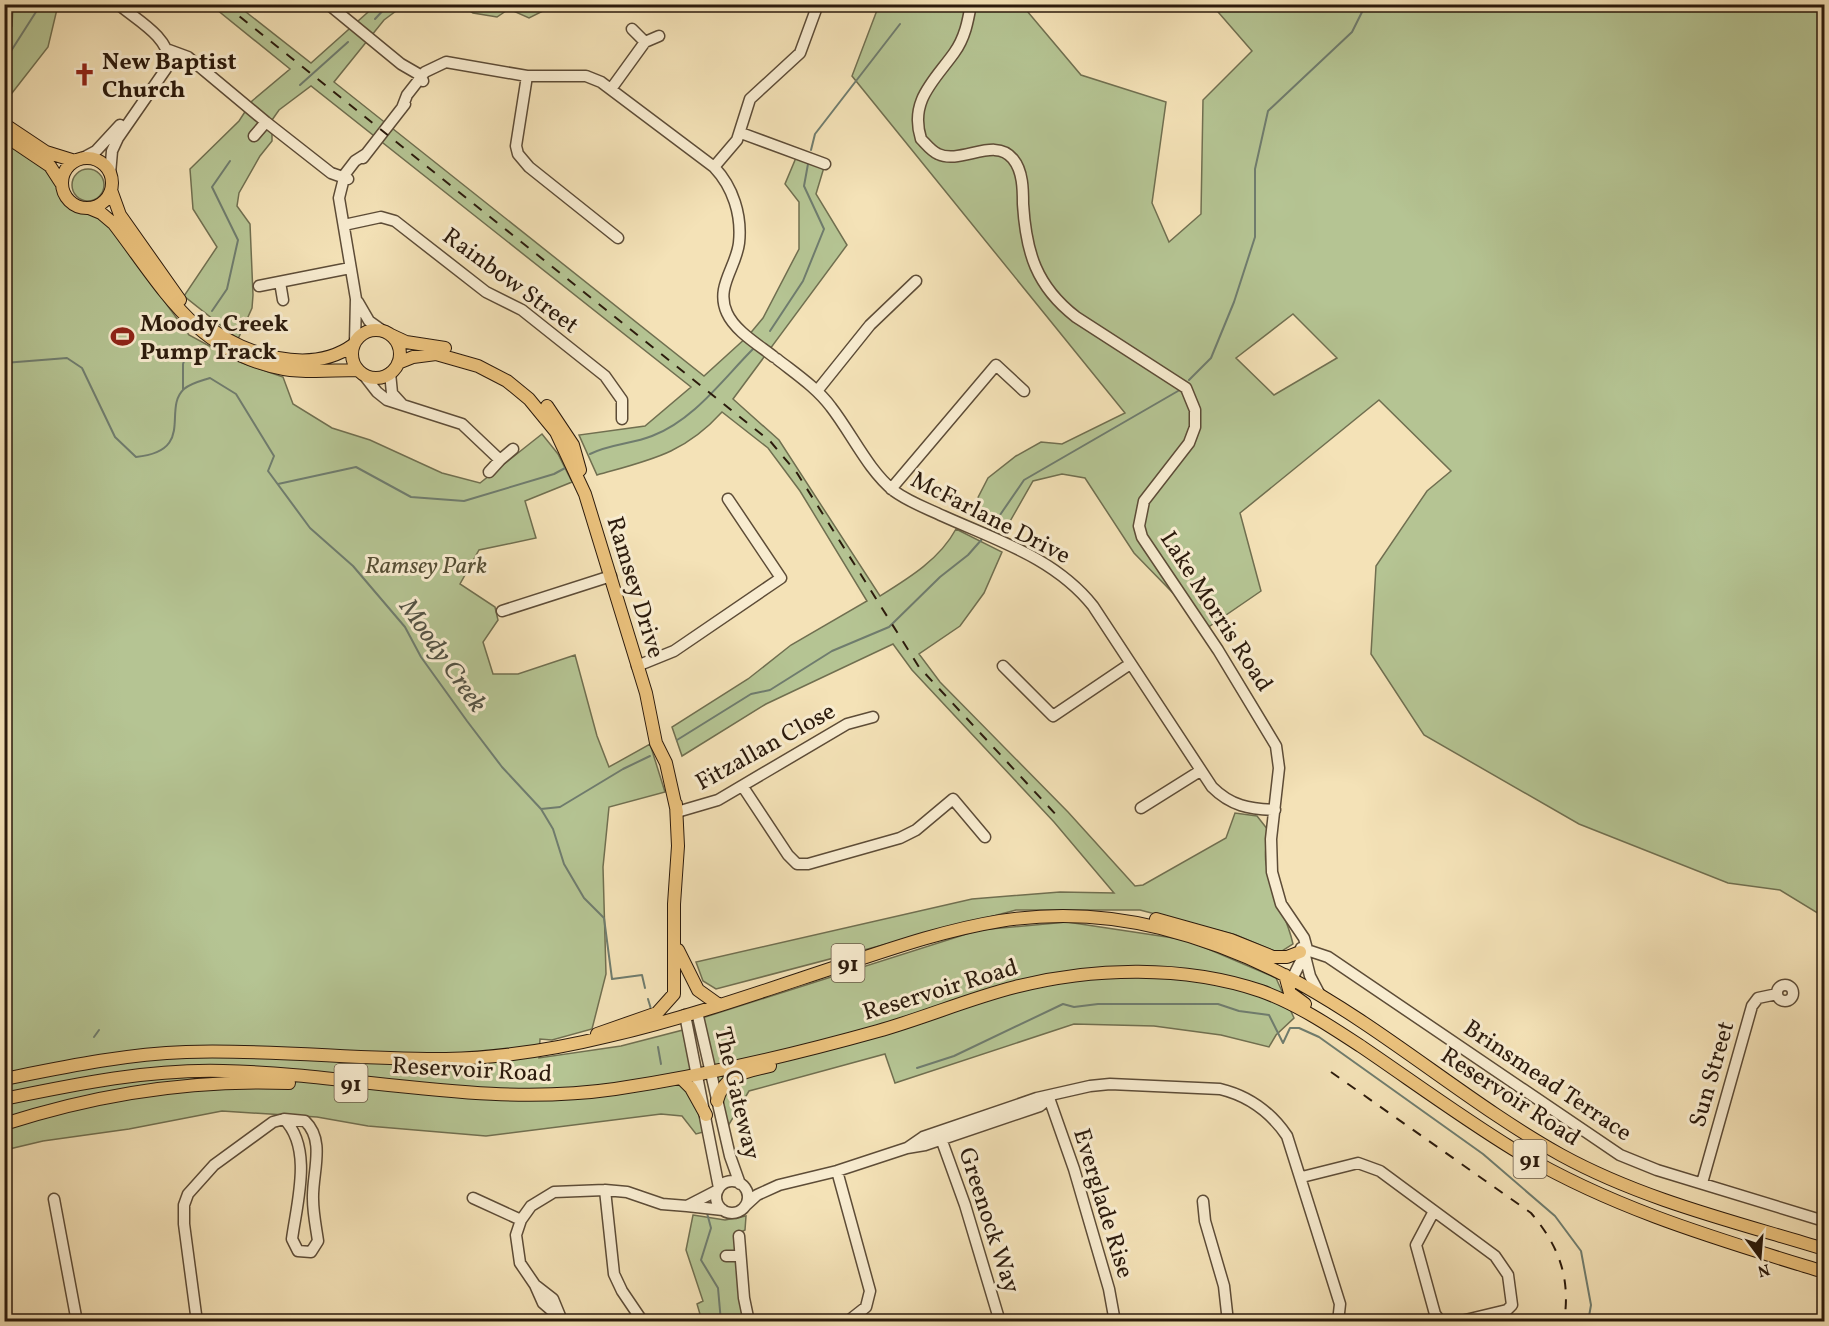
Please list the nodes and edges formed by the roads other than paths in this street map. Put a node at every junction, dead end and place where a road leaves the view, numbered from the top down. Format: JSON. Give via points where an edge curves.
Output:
{"nodes":[{"id":1,"x":118,"y":4,"type":"edge"},
{"id":2,"x":328,"y":4,"type":"edge"},
{"id":3,"x":971,"y":4,"type":"edge"},
{"id":4,"x":814,"y":6,"type":"edge"},
{"id":5,"x":632,"y":30,"type":"dead end"},
{"id":6,"x":659,"y":36,"type":"dead end"},
{"id":7,"x":645,"y":42,"type":"junction"},
{"id":8,"x":169,"y":50,"type":"junction"},
{"id":9,"x":182,"y":56,"type":"junction"},
{"id":10,"x":170,"y":63,"type":"junction"},
{"id":11,"x":401,"y":63,"type":"junction"},
{"id":12,"x":527,"y":76,"type":"junction"},
{"id":13,"x":422,"y":79,"type":"junction"},
{"id":14,"x":611,"y":89,"type":"junction"},
{"id":15,"x":228,"y":90,"type":"junction"},
{"id":16,"x":149,"y":93,"type":"junction"},
{"id":17,"x":407,"y":95,"type":"junction"},
{"id":18,"x":220,"y":99,"type":"dead end"},
{"id":19,"x":402,"y":108,"type":"junction"},
{"id":20,"x":266,"y":122,"type":"junction"},
{"id":21,"x":4,"y":124,"type":"edge"},
{"id":22,"x":741,"y":133,"type":"junction"},
{"id":23,"x":4,"y":135,"type":"edge"},
{"id":24,"x":254,"y":136,"type":"dead end"},
{"id":25,"x":79,"y":160,"type":"junction"},
{"id":26,"x":825,"y":164,"type":"dead end"},
{"id":27,"x":714,"y":167,"type":"junction"},
{"id":28,"x":110,"y":174,"type":"junction"},
{"id":29,"x":345,"y":178,"type":"junction"},
{"id":30,"x":61,"y":183,"type":"junction"},
{"id":31,"x":111,"y":190,"type":"junction"},
{"id":32,"x":89,"y":208,"type":"junction"},
{"id":33,"x":344,"y":225,"type":"junction"},
{"id":34,"x":618,"y":238,"type":"dead end"},
{"id":35,"x":350,"y":268,"type":"junction"},
{"id":36,"x":916,"y":281,"type":"dead end"},
{"id":37,"x":280,"y":282,"type":"junction"},
{"id":38,"x":259,"y":286,"type":"dead end"},
{"id":39,"x":356,"y":299,"type":"junction"},
{"id":40,"x":283,"y":300,"type":"dead end"},
{"id":41,"x":387,"y":333,"type":"junction"},
{"id":42,"x":354,"y":344,"type":"junction"},
{"id":43,"x":394,"y":368,"type":"junction"},
{"id":44,"x":360,"y":372,"type":"junction"},
{"id":45,"x":817,"y":391,"type":"junction"},
{"id":46,"x":1024,"y":391,"type":"dead end"},
{"id":47,"x":402,"y":404,"type":"junction"},
{"id":48,"x":622,"y":419,"type":"dead end"},
{"id":49,"x":513,"y":449,"type":"dead end"},
{"id":50,"x":500,"y":460,"type":"junction"},
{"id":51,"x":489,"y":472,"type":"dead end"},
{"id":52,"x":891,"y":489,"type":"junction"},
{"id":53,"x":585,"y":494,"type":"junction"},
{"id":54,"x":728,"y":499,"type":"dead end"},
{"id":55,"x":611,"y":576,"type":"junction"},
{"id":56,"x":502,"y":611,"type":"dead end"},
{"id":57,"x":1130,"y":664,"type":"junction"},
{"id":58,"x":637,"y":666,"type":"junction"},
{"id":59,"x":1003,"y":666,"type":"dead end"},
{"id":60,"x":873,"y":717,"type":"dead end"},
{"id":61,"x":1200,"y":771,"type":"junction"},
{"id":62,"x":743,"y":787,"type":"junction"},
{"id":63,"x":1141,"y":808,"type":"dead end"},
{"id":64,"x":1275,"y":810,"type":"junction"},
{"id":65,"x":677,"y":812,"type":"junction"},
{"id":66,"x":985,"y":837,"type":"dead end"},
{"id":67,"x":1086,"y":917,"type":"junction"},
{"id":68,"x":674,"y":935,"type":"junction"},
{"id":69,"x":1303,"y":951,"type":"junction"},
{"id":70,"x":1288,"y":980,"type":"junction"},
{"id":71,"x":1262,"y":992,"type":"junction"},
{"id":72,"x":1777,"y":994,"type":"dead end"},
{"id":73,"x":1320,"y":995,"type":"junction"},
{"id":74,"x":719,"y":1005,"type":"junction"},
{"id":75,"x":691,"y":1013,"type":"junction"},
{"id":76,"x":847,"y":1039,"type":"junction"},
{"id":77,"x":580,"y":1043,"type":"junction"},
{"id":78,"x":711,"y":1072,"type":"junction"},
{"id":79,"x":698,"y":1075,"type":"junction"},
{"id":80,"x":4,"y":1077,"type":"edge"},
{"id":81,"x":681,"y":1078,"type":"junction"},
{"id":82,"x":350,"y":1083,"type":"junction"},
{"id":83,"x":1429,"y":1092,"type":"junction"},
{"id":84,"x":1049,"y":1098,"type":"junction"},
{"id":85,"x":4,"y":1099,"type":"edge"},
{"id":86,"x":717,"y":1101,"type":"junction"},
{"id":87,"x":706,"y":1114,"type":"junction"},
{"id":88,"x":284,"y":1119,"type":"junction"},
{"id":89,"x":4,"y":1124,"type":"edge"},
{"id":90,"x":940,"y":1136,"type":"junction"},
{"id":91,"x":837,"y":1171,"type":"junction"},
{"id":92,"x":1302,"y":1177,"type":"junction"},
{"id":93,"x":1702,"y":1183,"type":"junction"},
{"id":94,"x":741,"y":1184,"type":"junction"},
{"id":95,"x":779,"y":1185,"type":"junction"},
{"id":96,"x":719,"y":1189,"type":"junction"},
{"id":97,"x":605,"y":1190,"type":"junction"},
{"id":98,"x":54,"y":1198,"type":"dead end"},
{"id":99,"x":472,"y":1198,"type":"dead end"},
{"id":100,"x":1203,"y":1201,"type":"dead end"},
{"id":101,"x":687,"y":1206,"type":"junction"},
{"id":102,"x":745,"y":1206,"type":"junction"},
{"id":103,"x":723,"y":1210,"type":"junction"},
{"id":104,"x":1434,"y":1211,"type":"junction"},
{"id":105,"x":520,"y":1220,"type":"junction"},
{"id":106,"x":1824,"y":1221,"type":"edge"},
{"id":107,"x":739,"y":1236,"type":"dead end"},
{"id":108,"x":1824,"y":1249,"type":"edge"},
{"id":109,"x":726,"y":1256,"type":"dead end"},
{"id":110,"x":740,"y":1256,"type":"junction"},
{"id":111,"x":1824,"y":1272,"type":"edge"},
{"id":112,"x":563,"y":1319,"type":"edge"},
{"id":113,"x":77,"y":1322,"type":"edge"},
{"id":114,"x":197,"y":1322,"type":"edge"},
{"id":115,"x":643,"y":1322,"type":"edge"},
{"id":116,"x":749,"y":1322,"type":"edge"},
{"id":117,"x":848,"y":1322,"type":"edge"},
{"id":118,"x":1000,"y":1322,"type":"edge"},
{"id":119,"x":1115,"y":1322,"type":"edge"},
{"id":120,"x":1228,"y":1322,"type":"edge"},
{"id":121,"x":1338,"y":1322,"type":"edge"},
{"id":122,"x":1441,"y":1322,"type":"edge"},
{"id":123,"x":1457,"y":1322,"type":"edge"}],
"edges":[{"from":1,"to":8,"type":"street"},
{"from":2,"to":11,"type":"street"},
{"from":3,"to":64,"type":"street","name":"Lake Morris Road","via":[[968,26],[955,52],[925,89],[917,112],[921,139],[940,155],[994,150],[1013,159],[1022,185],[1030,254],[1040,279],[1060,304],[1076,316],[1186,388],[1195,410],[1195,427],[1181,455],[1144,501],[1139,526],[1142,537],[1276,746],[1279,768]]},
{"from":4,"to":22,"type":"street","via":[[800,53],[747,105]]},
{"from":5,"to":7,"type":"street"},
{"from":6,"to":7,"type":"street"},
{"from":7,"to":14,"type":"street"},
{"from":8,"to":9,"type":"street"},
{"from":8,"to":10,"type":"street"},
{"from":9,"to":10,"type":"street"},
{"from":9,"to":15,"type":"street"},
{"from":10,"to":16,"type":"street"},
{"from":11,"to":13,"type":"street"},
{"from":11,"to":17,"type":"street","via":[[411,78]]},
{"from":12,"to":13,"type":"street","name":"McFarlane Drive","via":[[467,64],[442,68]]},
{"from":12,"to":14,"type":"street","name":"McFarlane Drive","via":[[586,76]]},
{"from":12,"to":34,"type":"street","via":[[518,154]]},
{"from":13,"to":17,"type":"street"},
{"from":13,"to":19,"type":"street"},
{"from":14,"to":27,"type":"street","name":"McFarlane Drive"},
{"from":15,"to":18,"type":"street"},
{"from":15,"to":20,"type":"street"},
{"from":16,"to":25,"type":"street","via":[[96,151]]},
{"from":16,"to":28,"type":"street","via":[[118,138],[112,151]]},
{"from":17,"to":19,"type":"street"},
{"from":19,"to":29,"type":"street"},
{"from":20,"to":24,"type":"street"},
{"from":20,"to":29,"type":"street","via":[[331,173]]},
{"from":21,"to":25,"type":"main road","via":[[46,152]]},
{"from":22,"to":26,"type":"street"},
{"from":22,"to":27,"type":"street"},
{"from":23,"to":30,"type":"main road","via":[[50,166]]},
{"from":25,"to":28,"type":"main road","via":[[99,162]]},
{"from":25,"to":30,"type":"main road","via":[[65,170]]},
{"from":27,"to":45,"type":"street","name":"McFarlane Drive","via":[[727,181],[734,197],[739,242],[725,283],[724,307],[734,323]]},
{"from":28,"to":31,"type":"main road"},
{"from":29,"to":33,"type":"street","via":[[339,198]]},
{"from":30,"to":32,"type":"main road","via":[[62,191],[73,204]]},
{"from":31,"to":32,"type":"main road","via":[[103,203]]},
{"from":31,"to":42,"type":"main road","via":[[120,215],[172,290],[219,334],[248,348],[291,359],[328,358]]},
{"from":32,"to":44,"type":"main road","via":[[114,224],[175,307],[216,342],[245,357],[284,369]]},
{"from":33,"to":35,"type":"street"},
{"from":33,"to":48,"type":"street","name":"Rainbow Street","via":[[381,217],[395,221],[486,292],[522,310],[605,376],[622,400]]},
{"from":35,"to":37,"type":"street"},
{"from":35,"to":39,"type":"street"},
{"from":36,"to":45,"type":"street","via":[[870,325]]},
{"from":37,"to":38,"type":"street"},
{"from":37,"to":40,"type":"street"},
{"from":39,"to":41,"type":"street","via":[[369,321]]},
{"from":39,"to":42,"type":"street"},
{"from":41,"to":42,"type":"main road","via":[[364,333]]},
{"from":41,"to":43,"type":"main road","via":[[399,348]]},
{"from":41,"to":53,"type":"main road","name":"Ramsey Drive","via":[[406,342],[477,357],[524,385],[546,405],[566,432],[579,460]]},
{"from":42,"to":44,"type":"main road","via":[[352,358]]},
{"from":43,"to":44,"type":"main road","via":[[377,378]]},
{"from":43,"to":47,"type":"street","via":[[392,393]]},
{"from":43,"to":53,"type":"main road","name":"Ramsey Drive","via":[[424,355],[452,357],[507,381],[552,426]]},
{"from":44,"to":47,"type":"street","via":[[382,398]]},
{"from":45,"to":52,"type":"street","name":"McFarlane Drive"},
{"from":46,"to":52,"type":"street","via":[[996,365]]},
{"from":47,"to":50,"type":"street","via":[[462,424]]},
{"from":49,"to":50,"type":"street"},
{"from":50,"to":51,"type":"street"},
{"from":52,"to":57,"type":"street","name":"McFarlane Drive","via":[[909,501],[1045,563],[1074,584]]},
{"from":53,"to":55,"type":"main road","name":"Ramsey Drive"},
{"from":54,"to":58,"type":"street","via":[[781,578],[674,651]]},
{"from":55,"to":56,"type":"street"},
{"from":55,"to":58,"type":"main road","name":"Ramsey Drive"},
{"from":57,"to":59,"type":"street","via":[[1053,716]]},
{"from":57,"to":61,"type":"street","name":"McFarlane Drive"},
{"from":58,"to":65,"type":"main road","name":"Ramsey Drive"},
{"from":60,"to":62,"type":"street","name":"Fitzallan Close","via":[[847,724]]},
{"from":61,"to":63,"type":"street"},
{"from":61,"to":64,"type":"street","name":"McFarlane Drive","via":[[1233,804],[1252,810]]},
{"from":62,"to":65,"type":"street","name":"Fitzallan Close","via":[[707,805]]},
{"from":62,"to":66,"type":"street","via":[[797,864],[900,838],[916,830],[953,799]]},
{"from":64,"to":69,"type":"street","name":"Lake Morris Road","via":[[1272,872],[1281,904],[1304,938]]},
{"from":65,"to":68,"type":"main road","name":"Ramsey Drive"},
{"from":67,"to":69,"type":"main road","via":[[1130,915],[1160,920],[1231,940],[1272,957]]},
{"from":67,"to":70,"type":"main road","name":"Reservoir Road","number":"91","via":[[1159,928],[1230,950]]},
{"from":67,"to":74,"type":"main road","name":"Reservoir Road","number":"91","via":[[1041,916],[961,927]]},
{"from":68,"to":74,"type":"main road","name":"Ramsey Drive","via":[[679,955],[698,990]]},
{"from":68,"to":77,"type":"main road","name":"Ramsey Drive","via":[[675,987],[670,1000],[657,1013],[607,1029]]},
{"from":69,"to":70,"type":"street"},
{"from":69,"to":73,"type":"street","name":"Lake Morris Road"},
{"from":69,"to":93,"type":"street","name":"Brinsmead Terrace","via":[[1328,957],[1620,1155]]},
{"from":70,"to":71,"type":"main road"},
{"from":70,"to":73,"type":"main road","name":"Reservoir Road","number":"91"},
{"from":70,"to":83,"type":"main road","via":[[1294,999],[1371,1045]]},
{"from":71,"to":76,"type":"main road","name":"Reservoir Road","number":"91","via":[[1168,974],[1066,976],[1009,988]]},
{"from":71,"to":83,"type":"main road","name":"Reservoir Road","number":"91","via":[[1314,1016]]},
{"from":72,"to":93,"type":"street","name":"Sun Street","via":[[1758,998],[1752,1005]]},
{"from":73,"to":108,"type":"main road","name":"Reservoir Road","number":"91","via":[[1564,1156],[1634,1189]]},
{"from":74,"to":75,"type":"main road","name":"Reservoir Road","number":"91"},
{"from":75,"to":77,"type":"main road","name":"Reservoir Road","number":"91"},
{"from":75,"to":78,"type":"street","name":"The Gateway"},
{"from":75,"to":79,"type":"street","name":"The Gateway"},
{"from":76,"to":78,"type":"main road","name":"Reservoir Road","number":"91"},
{"from":76,"to":86,"type":"main road","via":[[819,1054],[733,1076],[720,1090]]},
{"from":77,"to":80,"type":"main road","name":"Reservoir Road","number":"91","via":[[464,1059],[150,1054]]},
{"from":78,"to":79,"type":"main road","name":"Reservoir Road","number":"91"},
{"from":78,"to":86,"type":"street","name":"The Gateway"},
{"from":79,"to":81,"type":"main road","name":"Reservoir Road","number":"91"},
{"from":79,"to":87,"type":"street","name":"The Gateway"},
{"from":81,"to":82,"type":"main road","name":"Reservoir Road","number":"91","via":[[594,1092],[542,1095]]},
{"from":81,"to":87,"type":"main road"},
{"from":82,"to":85,"type":"main road","name":"Reservoir Road","number":"91","via":[[264,1073],[199,1071],[132,1076]]},
{"from":82,"to":89,"type":"main road","via":[[215,1084],[149,1089]]},
{"from":83,"to":111,"type":"main road","name":"Reservoir Road","number":"91","via":[[1510,1147],[1619,1204],[1695,1233]]},
{"from":84,"to":90,"type":"street","via":[[1040,1106]]},
{"from":84,"to":92,"type":"street","via":[[1110,1084],[1235,1093],[1260,1106],[1279,1123]]},
{"from":84,"to":119,"type":"street","name":"Everglade Rise","via":[[1074,1169]]},
{"from":86,"to":94,"type":"street","name":"The Gateway"},
{"from":87,"to":96,"type":"street","name":"The Gateway"},
{"from":88,"to":88,"type":"street","via":[[305,1121],[316,1142],[313,1199],[318,1241],[311,1252],[297,1251],[292,1239],[300,1153],[296,1134]]},
{"from":88,"to":114,"type":"street","via":[[264,1126],[239,1145],[188,1194],[184,1224]]},
{"from":90,"to":91,"type":"street"},
{"from":90,"to":118,"type":"street","name":"Greenock Way"},
{"from":91,"to":95,"type":"street"},
{"from":91,"to":117,"type":"street","via":[[870,1291],[866,1306]]},
{"from":92,"to":104,"type":"street","via":[[1358,1163],[1380,1171]]},
{"from":92,"to":121,"type":"street","via":[[1340,1304]]},
{"from":93,"to":106,"type":"street","name":"Brinsmead Terrace"},
{"from":94,"to":95,"type":"street"},
{"from":94,"to":96,"type":"street","via":[[731,1182]]},
{"from":94,"to":102,"type":"street","via":[[748,1197]]},
{"from":95,"to":102,"type":"street","via":[[757,1195]]},
{"from":96,"to":101,"type":"street"},
{"from":96,"to":103,"type":"street","via":[[717,1199]]},
{"from":97,"to":101,"type":"street"},
{"from":97,"to":105,"type":"street","via":[[554,1192],[537,1201]]},
{"from":97,"to":115,"type":"street","via":[[614,1274]]},
{"from":98,"to":113,"type":"street"},
{"from":99,"to":105,"type":"street"},
{"from":100,"to":120,"type":"street","via":[[1224,1286]]},
{"from":101,"to":103,"type":"street"},
{"from":102,"to":103,"type":"street","via":[[732,1213]]},
{"from":104,"to":122,"type":"street","via":[[1416,1245],[1435,1314]]},
{"from":104,"to":123,"type":"street","via":[[1495,1256],[1508,1275],[1512,1305],[1507,1310]]},
{"from":105,"to":112,"type":"street","via":[[516,1235],[520,1263],[535,1285],[554,1299]]},
{"from":107,"to":110,"type":"street"},
{"from":109,"to":110,"type":"street"},
{"from":110,"to":116,"type":"street"}]}
